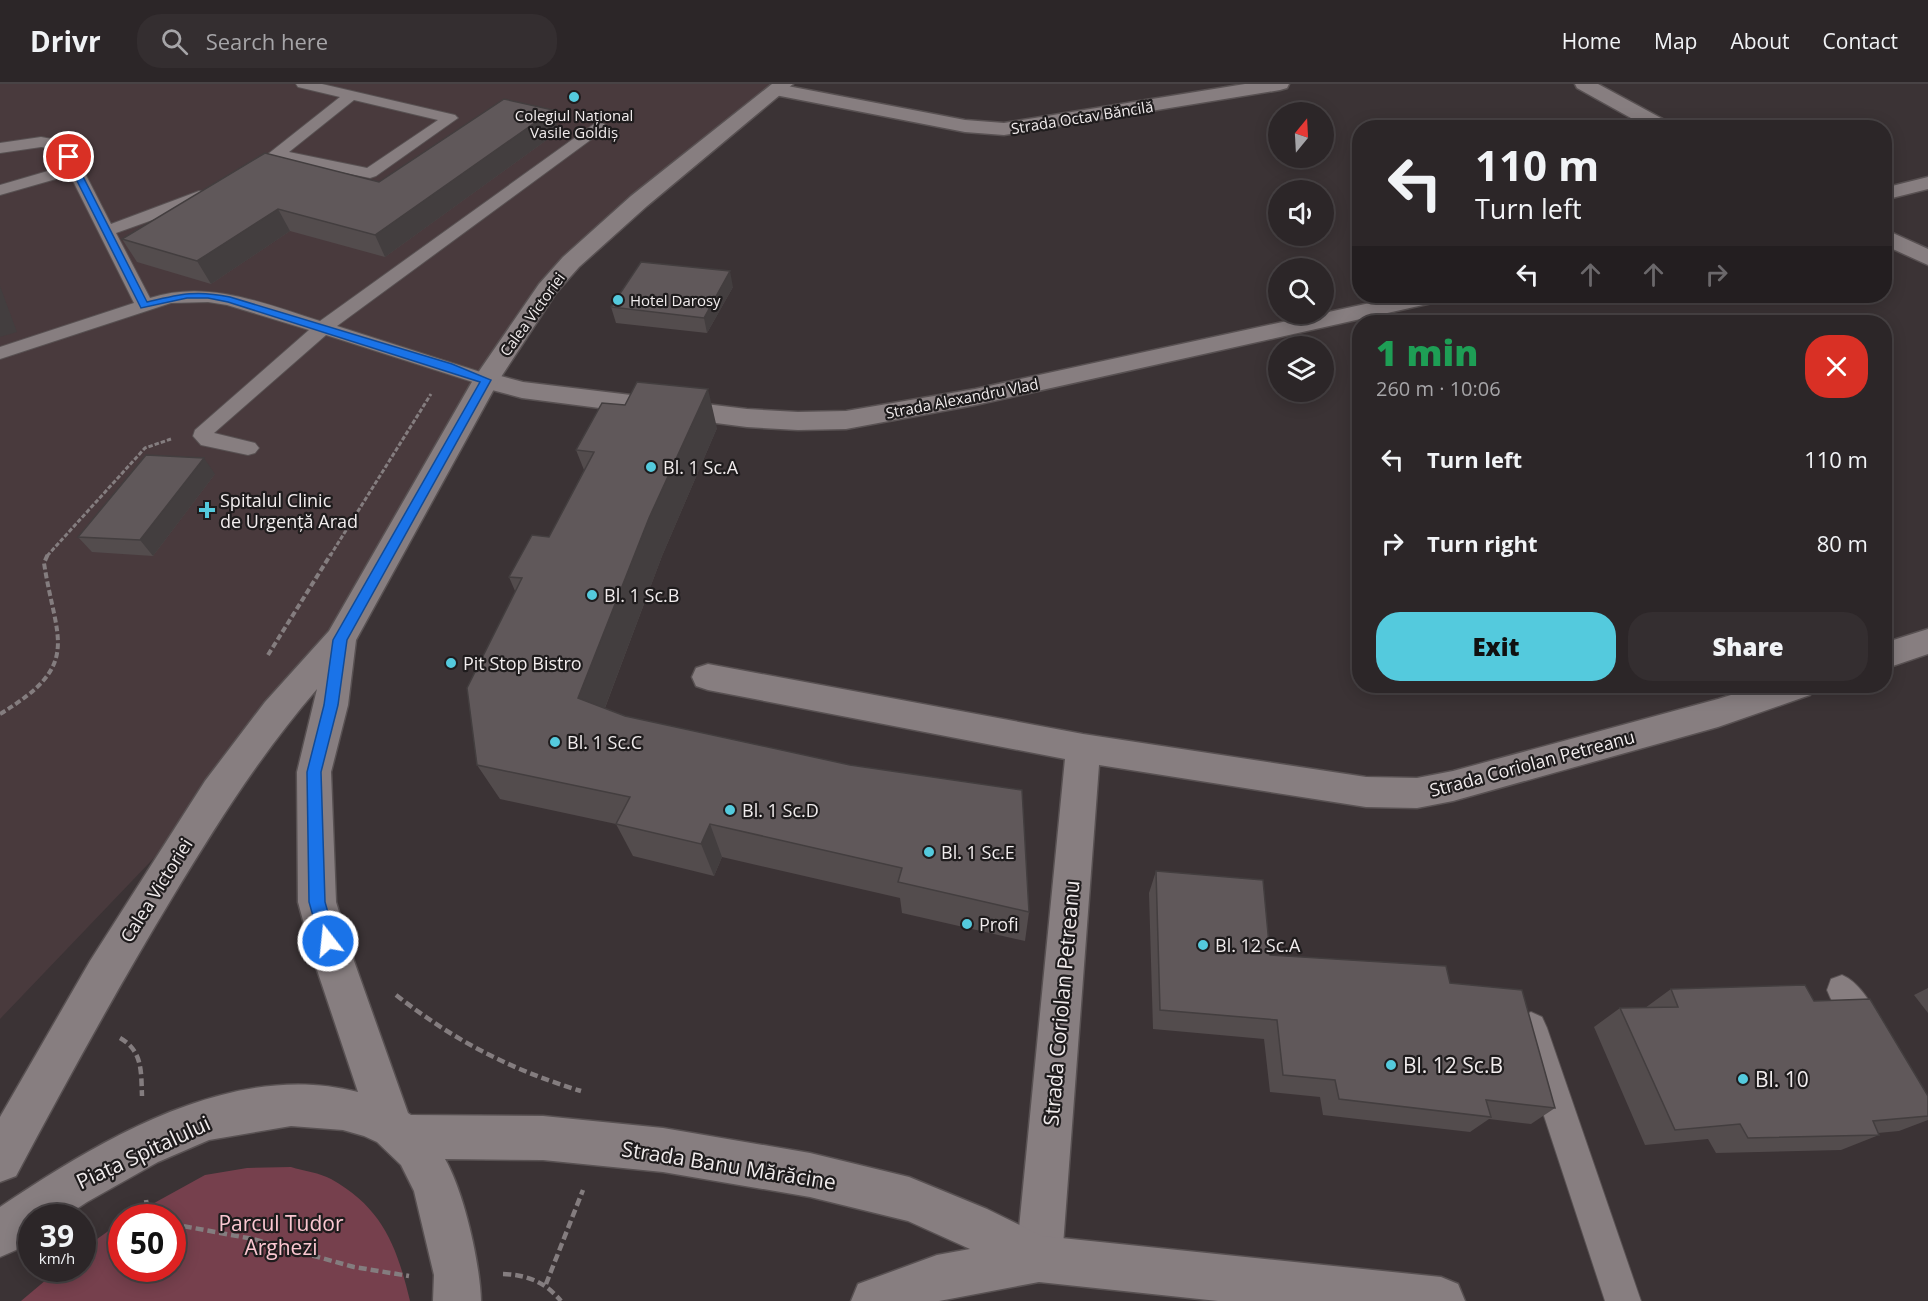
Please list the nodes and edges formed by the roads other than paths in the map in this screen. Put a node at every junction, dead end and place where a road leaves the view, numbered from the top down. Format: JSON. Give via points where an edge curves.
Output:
{"nodes":[{"id":1,"x":303,"y":84,"type":"edge"},
{"id":2,"x":1280,"y":84,"type":"edge"},
{"id":3,"x":1584,"y":84,"type":"edge"},
{"id":4,"x":780,"y":87,"type":"edge"},
{"id":5,"x":352,"y":95,"type":"junction"},
{"id":6,"x":1650,"y":120,"type":"edge"},
{"id":7,"x":599,"y":127,"type":"dead end"},
{"id":8,"x":0,"y":148,"type":"edge"},
{"id":9,"x":278,"y":155,"type":"junction"},
{"id":10,"x":260,"y":167,"type":"edge"},
{"id":11,"x":75,"y":168,"type":"junction"},
{"id":12,"x":1928,"y":183,"type":"edge"},
{"id":13,"x":222,"y":188,"type":"edge"},
{"id":14,"x":0,"y":190,"type":"edge"},
{"id":15,"x":1892,"y":192,"type":"edge"},
{"id":16,"x":107,"y":231,"type":"junction"},
{"id":17,"x":1892,"y":240,"type":"edge"},
{"id":18,"x":1928,"y":258,"type":"edge"},
{"id":19,"x":1400,"y":303,"type":"edge"},
{"id":20,"x":144,"y":306,"type":"junction"},
{"id":21,"x":323,"y":328,"type":"junction"},
{"id":22,"x":0,"y":353,"type":"edge"},
{"id":23,"x":486,"y":380,"type":"junction"},
{"id":24,"x":248,"y":448,"type":"dead end"},
{"id":25,"x":340,"y":640,"type":"junction"},
{"id":26,"x":1928,"y":641,"type":"edge"},
{"id":27,"x":1892,"y":653,"type":"edge"},
{"id":28,"x":708,"y":677,"type":"dead end"},
{"id":29,"x":1777,"y":693,"type":"edge"},
{"id":30,"x":1083,"y":748,"type":"junction"},
{"id":31,"x":1842,"y":990,"type":"dead end"},
{"id":32,"x":1523,"y":1004,"type":"edge"},
{"id":33,"x":1885,"y":1055,"type":"edge"},
{"id":34,"x":398,"y":1132,"type":"junction"},
{"id":35,"x":0,"y":1160,"type":"edge"},
{"id":36,"x":0,"y":1234,"type":"edge"},
{"id":37,"x":1039,"y":1259,"type":"junction"},
{"id":38,"x":457,"y":1288,"type":"edge"},
{"id":39,"x":875,"y":1301,"type":"edge"},
{"id":40,"x":1441,"y":1301,"type":"edge"},
{"id":41,"x":1623,"y":1301,"type":"edge"}],
"edges":[{"from":1,"to":5,"type":"lane"},
{"from":2,"to":4,"type":"street","name":"Strada Octav Băncilă","via":[[1004,129],[965,126]]},
{"from":3,"to":6,"type":"street"},
{"from":4,"to":23,"type":"street","name":"Calea Victoriei","via":[[639,201],[571,262]]},
{"from":5,"to":9,"type":"lane"},
{"from":5,"to":9,"type":"lane","via":[[450,118],[370,174]]},
{"from":7,"to":21,"type":"lane"},
{"from":8,"to":11,"type":"lane","via":[[58,143],[63,145]]},
{"from":9,"to":10,"type":"lane"},
{"from":11,"to":14,"type":"lane"},
{"from":11,"to":16,"type":"lane"},
{"from":12,"to":15,"type":"street"},
{"from":13,"to":16,"type":"lane"},
{"from":16,"to":20,"type":"lane"},
{"from":17,"to":18,"type":"street"},
{"from":19,"to":23,"type":"street","name":"Strada Alexandru Vlad","via":[[975,397],[846,420],[747,418],[522,390]]},
{"from":20,"to":21,"type":"lane","via":[[169,298],[208,296]]},
{"from":20,"to":22,"type":"lane"},
{"from":21,"to":23,"type":"lane"},
{"from":21,"to":24,"type":"lane","via":[[205,430],[203,436],[208,440]]},
{"from":23,"to":25,"type":"street","name":"Calea Victoriei"},
{"from":25,"to":34,"type":"street","name":"Calea Victoriei","via":[[331,705],[314,772],[317,902],[334,961]]},
{"from":25,"to":35,"type":"street","name":"Calea Victoriei","via":[[277,712],[217,792],[70,1032]]},
{"from":26,"to":27,"type":"street"},
{"from":28,"to":30,"type":"street","name":"Strada Coriolan Petreanu"},
{"from":29,"to":30,"type":"street","name":"Strada Coriolan Petreanu","via":[[1718,713],[1417,793],[1366,792]]},
{"from":30,"to":37,"type":"street","name":"Strada Coriolan Petreanu"},
{"from":31,"to":33,"type":"lane"},
{"from":32,"to":41,"type":"lane"},
{"from":34,"to":36,"type":"street","name":"Piața Spitalului","via":[[369,1116],[343,1109],[291,1105],[207,1119],[143,1147],[71,1186]]},
{"from":34,"to":37,"type":"street","name":"Strada Banu Mărăcine","via":[[543,1138],[663,1150],[810,1175],[909,1199]]},
{"from":34,"to":38,"type":"street","via":[[416,1150],[435,1184]]},
{"from":37,"to":39,"type":"street","name":"Strada Banu Mărăcine","via":[[937,1278]]},
{"from":37,"to":40,"type":"street","name":"Strada Banu Mărăcine"}]}
